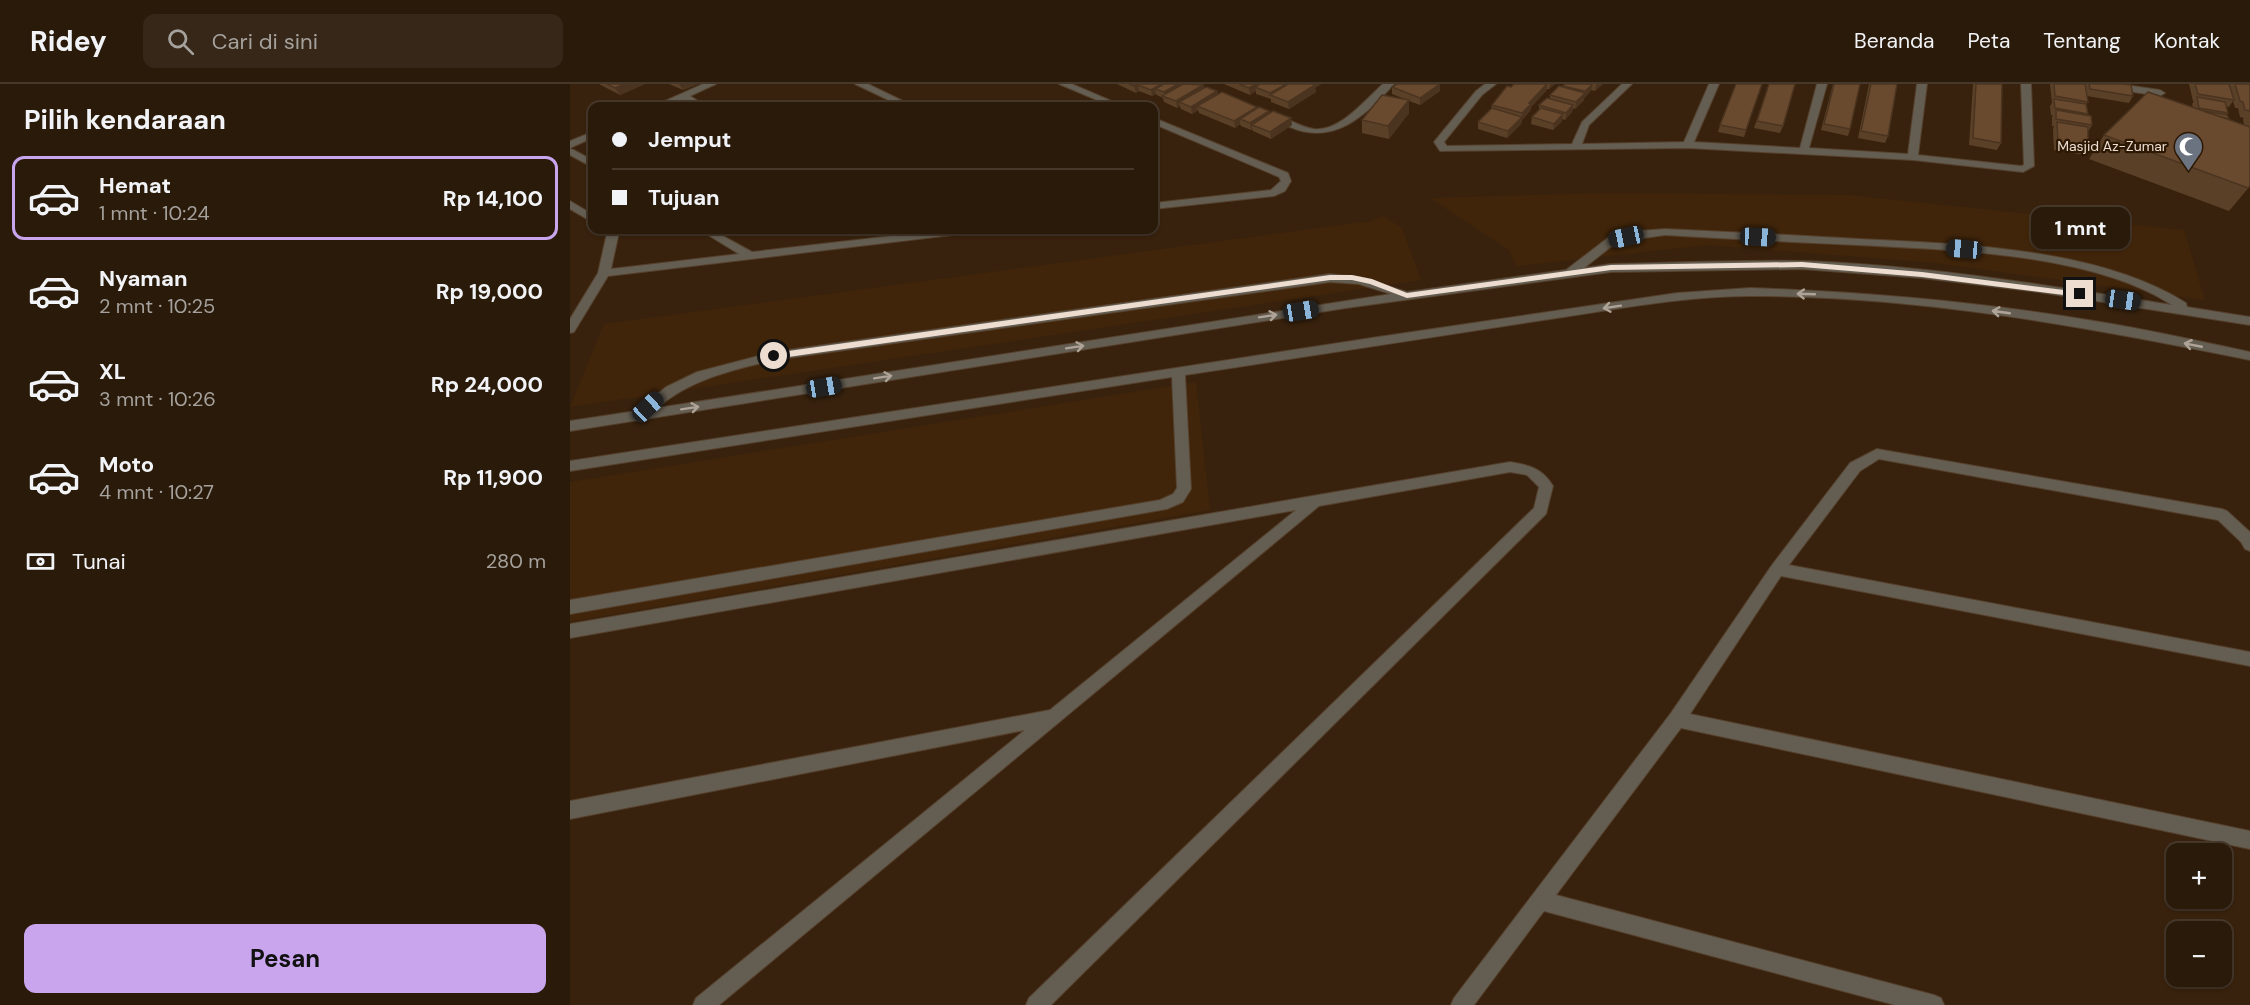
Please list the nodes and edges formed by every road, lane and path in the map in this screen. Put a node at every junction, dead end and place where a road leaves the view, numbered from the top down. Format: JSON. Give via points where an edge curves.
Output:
{"nodes":[{"id":1,"x":711,"y":84,"type":"edge"},
{"id":2,"x":860,"y":84,"type":"edge"},
{"id":3,"x":1064,"y":84,"type":"edge"},
{"id":4,"x":1389,"y":84,"type":"edge"},
{"id":5,"x":1491,"y":84,"type":"edge"},
{"id":6,"x":1627,"y":84,"type":"edge"},
{"id":7,"x":1714,"y":84,"type":"edge"},
{"id":8,"x":1822,"y":84,"type":"edge"},
{"id":9,"x":1922,"y":84,"type":"edge"},
{"id":10,"x":2026,"y":84,"type":"edge"},
{"id":11,"x":2100,"y":84,"type":"edge"},
{"id":12,"x":2160,"y":88,"type":"edge"},
{"id":13,"x":682,"y":96,"type":"junction"},
{"id":14,"x":668,"y":102,"type":"edge"},
{"id":15,"x":694,"y":102,"type":"edge"},
{"id":16,"x":899,"y":102,"type":"edge"},
{"id":17,"x":1108,"y":102,"type":"edge"},
{"id":18,"x":2163,"y":104,"type":"edge"},
{"id":19,"x":1266,"y":113,"type":"edge"},
{"id":20,"x":1158,"y":123,"type":"edge"},
{"id":21,"x":588,"y":137,"type":"edge"},
{"id":22,"x":1688,"y":144,"type":"junction"},
{"id":23,"x":570,"y":145,"type":"edge"},
{"id":24,"x":1576,"y":146,"type":"junction"},
{"id":25,"x":1804,"y":150,"type":"junction"},
{"id":26,"x":570,"y":151,"type":"edge"},
{"id":27,"x":1913,"y":157,"type":"junction"},
{"id":28,"x":588,"y":162,"type":"edge"},
{"id":29,"x":570,"y":204,"type":"edge"},
{"id":30,"x":1158,"y":206,"type":"edge"},
{"id":31,"x":588,"y":216,"type":"edge"},
{"id":32,"x":613,"y":234,"type":"edge"},
{"id":33,"x":712,"y":234,"type":"edge"},
{"id":34,"x":923,"y":234,"type":"edge"},
{"id":35,"x":751,"y":256,"type":"junction"},
{"id":36,"x":604,"y":273,"type":"junction"},
{"id":37,"x":1569,"y":274,"type":"junction"},
{"id":38,"x":1407,"y":296,"type":"junction"},
{"id":39,"x":2187,"y":310,"type":"junction"},
{"id":40,"x":2250,"y":321,"type":"edge"},
{"id":41,"x":570,"y":329,"type":"edge"},
{"id":42,"x":2250,"y":356,"type":"edge"},
{"id":43,"x":1179,"y":372,"type":"junction"},
{"id":44,"x":639,"y":416,"type":"junction"},
{"id":45,"x":570,"y":426,"type":"edge"},
{"id":46,"x":570,"y":466,"type":"edge"},
{"id":47,"x":1316,"y":503,"type":"junction"},
{"id":48,"x":2250,"y":545,"type":"edge"},
{"id":49,"x":1777,"y":569,"type":"junction"},
{"id":50,"x":570,"y":607,"type":"edge"},
{"id":51,"x":570,"y":631,"type":"edge"},
{"id":52,"x":2250,"y":659,"type":"edge"},
{"id":53,"x":1055,"y":716,"type":"junction"},
{"id":54,"x":1677,"y":719,"type":"junction"},
{"id":55,"x":570,"y":810,"type":"edge"},
{"id":56,"x":2250,"y":840,"type":"edge"},
{"id":57,"x":1542,"y":901,"type":"junction"},
{"id":58,"x":1911,"y":1002,"type":"edge"},
{"id":59,"x":702,"y":1004,"type":"edge"},
{"id":60,"x":1036,"y":1005,"type":"edge"},
{"id":61,"x":1461,"y":1005,"type":"edge"},
{"id":62,"x":1934,"y":1005,"type":"edge"}],
"edges":[{"from":1,"to":13,"type":"street"},
{"from":2,"to":16,"type":"street"},
{"from":3,"to":17,"type":"street"},
{"from":4,"to":19,"type":"street","via":[[1344,122],[1328,130],[1308,130]]},
{"from":5,"to":24,"type":"street","via":[[1472,102],[1440,145],[1450,150]]},
{"from":6,"to":24,"type":"street","via":[[1585,124]]},
{"from":7,"to":22,"type":"street"},
{"from":8,"to":25,"type":"street"},
{"from":9,"to":27,"type":"street"},
{"from":10,"to":27,"type":"street","via":[[2029,166],[2023,169]]},
{"from":11,"to":12,"type":"street"},
{"from":12,"to":18,"type":"street"},
{"from":13,"to":14,"type":"street"},
{"from":13,"to":15,"type":"street"},
{"from":20,"to":30,"type":"street","via":[[1284,175],[1286,181],[1274,193]]},
{"from":21,"to":23,"type":"street"},
{"from":22,"to":24,"type":"street"},
{"from":22,"to":25,"type":"street"},
{"from":25,"to":27,"type":"street"},
{"from":26,"to":28,"type":"street"},
{"from":29,"to":31,"type":"street"},
{"from":32,"to":36,"type":"street"},
{"from":33,"to":35,"type":"street"},
{"from":34,"to":35,"type":"street"},
{"from":35,"to":36,"type":"street"},
{"from":36,"to":41,"type":"street"},
{"from":37,"to":38,"type":"street"},
{"from":37,"to":39,"type":"street","via":[[1611,268],[1802,264],[1957,278]]},
{"from":37,"to":39,"type":"street","via":[[1613,239],[1638,234],[1665,232],[1918,245],[2086,267],[2157,290]]},
{"from":44,"to":38,"type":"street","one_way":true},
{"from":38,"to":44,"type":"street","via":[[1372,282],[1330,278],[774,356],[706,372],[657,398]]},
{"from":39,"to":40,"type":"street"},
{"from":42,"to":43,"type":"street","one_way":true,"via":[[2095,325],[1953,305],[1750,292],[1677,297]]},
{"from":43,"to":46,"type":"street"},
{"from":43,"to":50,"type":"street","via":[[1185,489],[1178,498],[1162,505]]},
{"from":44,"to":45,"type":"street"},
{"from":47,"to":51,"type":"street"},
{"from":47,"to":53,"type":"street"},
{"from":47,"to":60,"type":"street","via":[[1510,467],[1531,471],[1546,486],[1541,510]]},
{"from":48,"to":49,"type":"street","via":[[2223,515],[1877,454],[1855,466]]},
{"from":49,"to":52,"type":"street"},
{"from":49,"to":54,"type":"street"},
{"from":53,"to":55,"type":"street"},
{"from":53,"to":59,"type":"street"},
{"from":54,"to":56,"type":"street"},
{"from":54,"to":57,"type":"street"},
{"from":57,"to":58,"type":"street"},
{"from":57,"to":61,"type":"street"},
{"from":58,"to":62,"type":"street"}]}
